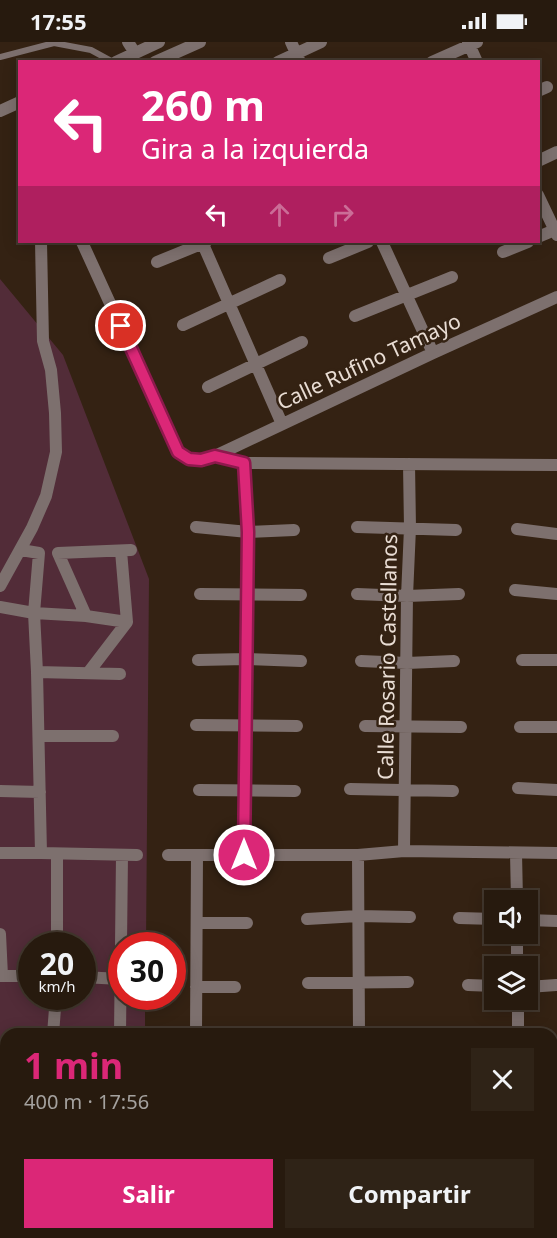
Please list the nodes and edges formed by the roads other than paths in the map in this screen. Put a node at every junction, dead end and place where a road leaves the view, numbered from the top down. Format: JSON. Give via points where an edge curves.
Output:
{"nodes":[{"id":1,"x":128,"y":42,"type":"edge"},
{"id":2,"x":159,"y":42,"type":"edge"},
{"id":3,"x":200,"y":42,"type":"edge"},
{"id":4,"x":321,"y":42,"type":"edge"},
{"id":5,"x":472,"y":43,"type":"edge"},
{"id":6,"x":296,"y":52,"type":"edge"},
{"id":7,"x":135,"y":53,"type":"junction"},
{"id":8,"x":0,"y":57,"type":"edge"},
{"id":9,"x":110,"y":60,"type":"edge"},
{"id":10,"x":119,"y":60,"type":"edge"},
{"id":11,"x":160,"y":60,"type":"edge"},
{"id":12,"x":282,"y":60,"type":"edge"},
{"id":13,"x":436,"y":60,"type":"edge"},
{"id":14,"x":476,"y":60,"type":"edge"},
{"id":15,"x":18,"y":103,"type":"edge"},
{"id":16,"x":0,"y":111,"type":"edge"},
{"id":17,"x":557,"y":152,"type":"edge"},
{"id":18,"x":540,"y":160,"type":"edge"},
{"id":19,"x":540,"y":199,"type":"edge"},
{"id":20,"x":556,"y":232,"type":"edge"},
{"id":21,"x":540,"y":236,"type":"edge"},
{"id":22,"x":41,"y":243,"type":"edge"},
{"id":23,"x":82,"y":243,"type":"edge"},
{"id":24,"x":202,"y":243,"type":"edge"},
{"id":25,"x":204,"y":243,"type":"edge"},
{"id":26,"x":366,"y":243,"type":"edge"},
{"id":27,"x":382,"y":243,"type":"edge"},
{"id":28,"x":526,"y":243,"type":"edge"},
{"id":29,"x":503,"y":252,"type":"dead end"},
{"id":30,"x":329,"y":258,"type":"dead end"},
{"id":31,"x":157,"y":262,"type":"dead end"},
{"id":32,"x":452,"y":277,"type":"dead end"},
{"id":33,"x":280,"y":280,"type":"dead end"},
{"id":34,"x":406,"y":295,"type":"junction"},
{"id":35,"x":557,"y":297,"type":"edge"},
{"id":36,"x":229,"y":303,"type":"junction"},
{"id":37,"x":540,"y":305,"type":"junction"},
{"id":38,"x":557,"y":307,"type":"edge"},
{"id":39,"x":355,"y":316,"type":"dead end"},
{"id":40,"x":183,"y":325,"type":"dead end"},
{"id":41,"x":302,"y":342,"type":"dead end"},
{"id":42,"x":433,"y":353,"type":"junction"},
{"id":43,"x":255,"y":364,"type":"junction"},
{"id":44,"x":208,"y":387,"type":"dead end"},
{"id":45,"x":282,"y":424,"type":"junction"},
{"id":46,"x":215,"y":456,"type":"junction"},
{"id":47,"x":244,"y":463,"type":"junction"},
{"id":48,"x":409,"y":464,"type":"junction"},
{"id":49,"x":557,"y":465,"type":"edge"},
{"id":50,"x":357,"y":527,"type":"dead end"},
{"id":51,"x":196,"y":528,"type":"dead end"},
{"id":52,"x":410,"y":528,"type":"junction"},
{"id":53,"x":517,"y":529,"type":"dead end"},
{"id":54,"x":294,"y":530,"type":"dead end"},
{"id":55,"x":456,"y":530,"type":"dead end"},
{"id":56,"x":248,"y":532,"type":"junction"},
{"id":57,"x":557,"y":534,"type":"edge"},
{"id":58,"x":21,"y":550,"type":"junction"},
{"id":59,"x":39,"y":553,"type":"junction"},
{"id":60,"x":58,"y":553,"type":"junction"},
{"id":61,"x":0,"y":586,"type":"edge"},
{"id":62,"x":515,"y":590,"type":"dead end"},
{"id":63,"x":200,"y":594,"type":"dead end"},
{"id":64,"x":357,"y":594,"type":"dead end"},
{"id":65,"x":459,"y":594,"type":"dead end"},
{"id":66,"x":557,"y":594,"type":"edge"},
{"id":67,"x":247,"y":595,"type":"junction"},
{"id":68,"x":301,"y":595,"type":"dead end"},
{"id":69,"x":407,"y":596,"type":"junction"},
{"id":70,"x":0,"y":607,"type":"edge"},
{"id":71,"x":34,"y":613,"type":"junction"},
{"id":72,"x":86,"y":616,"type":"junction"},
{"id":73,"x":127,"y":622,"type":"junction"},
{"id":74,"x":246,"y":659,"type":"junction"},
{"id":75,"x":198,"y":660,"type":"dead end"},
{"id":76,"x":522,"y":660,"type":"dead end"},
{"id":77,"x":557,"y":660,"type":"edge"},
{"id":78,"x":301,"y":661,"type":"dead end"},
{"id":79,"x":361,"y":661,"type":"dead end"},
{"id":80,"x":453,"y":661,"type":"dead end"},
{"id":81,"x":407,"y":663,"type":"junction"},
{"id":82,"x":37,"y":672,"type":"junction"},
{"id":83,"x":88,"y":673,"type":"junction"},
{"id":84,"x":120,"y":674,"type":"dead end"},
{"id":85,"x":196,"y":725,"type":"dead end"},
{"id":86,"x":246,"y":725,"type":"junction"},
{"id":87,"x":297,"y":726,"type":"dead end"},
{"id":88,"x":365,"y":726,"type":"dead end"},
{"id":89,"x":406,"y":727,"type":"junction"},
{"id":90,"x":520,"y":727,"type":"dead end"},
{"id":91,"x":557,"y":727,"type":"edge"},
{"id":92,"x":461,"y":728,"type":"dead end"},
{"id":93,"x":39,"y":736,"type":"junction"},
{"id":94,"x":113,"y":736,"type":"dead end"},
{"id":95,"x":518,"y":788,"type":"dead end"},
{"id":96,"x":244,"y":789,"type":"junction"},
{"id":97,"x":350,"y":789,"type":"dead end"},
{"id":98,"x":199,"y":790,"type":"dead end"},
{"id":99,"x":405,"y":790,"type":"junction"},
{"id":100,"x":557,"y":790,"type":"edge"},
{"id":101,"x":0,"y":791,"type":"edge"},
{"id":102,"x":296,"y":791,"type":"dead end"},
{"id":103,"x":453,"y":791,"type":"dead end"},
{"id":104,"x":39,"y":792,"type":"junction"},
{"id":105,"x":404,"y":851,"type":"junction"},
{"id":106,"x":0,"y":853,"type":"edge"},
{"id":107,"x":41,"y":853,"type":"junction"},
{"id":108,"x":516,"y":853,"type":"junction"},
{"id":109,"x":557,"y":853,"type":"edge"},
{"id":110,"x":57,"y":854,"type":"junction"},
{"id":111,"x":122,"y":855,"type":"junction"},
{"id":112,"x":137,"y":855,"type":"dead end"},
{"id":113,"x":168,"y":855,"type":"dead end"},
{"id":114,"x":197,"y":855,"type":"junction"},
{"id":115,"x":244,"y":855,"type":"junction"},
{"id":116,"x":358,"y":855,"type":"junction"},
{"id":117,"x":517,"y":890,"type":"edge"},
{"id":118,"x":358,"y":916,"type":"junction"},
{"id":119,"x":410,"y":917,"type":"dead end"},
{"id":120,"x":459,"y":918,"type":"dead end"},
{"id":121,"x":307,"y":919,"type":"dead end"},
{"id":122,"x":484,"y":919,"type":"edge"},
{"id":123,"x":538,"y":920,"type":"edge"},
{"id":124,"x":557,"y":921,"type":"edge"},
{"id":125,"x":196,"y":923,"type":"junction"},
{"id":126,"x":247,"y":923,"type":"dead end"},
{"id":127,"x":57,"y":932,"type":"edge"},
{"id":128,"x":121,"y":932,"type":"edge"},
{"id":129,"x":0,"y":934,"type":"edge"},
{"id":130,"x":1,"y":976,"type":"edge"},
{"id":131,"x":18,"y":976,"type":"edge"},
{"id":132,"x":408,"y":981,"type":"dead end"},
{"id":133,"x":308,"y":983,"type":"dead end"},
{"id":134,"x":358,"y":983,"type":"junction"},
{"id":135,"x":468,"y":985,"type":"dead end"},
{"id":136,"x":556,"y":985,"type":"edge"},
{"id":137,"x":484,"y":986,"type":"edge"},
{"id":138,"x":538,"y":986,"type":"edge"},
{"id":139,"x":196,"y":987,"type":"junction"},
{"id":140,"x":235,"y":987,"type":"dead end"},
{"id":141,"x":55,"y":1010,"type":"edge"},
{"id":142,"x":120,"y":1010,"type":"edge"},
{"id":143,"x":518,"y":1010,"type":"edge"},
{"id":144,"x":53,"y":1028,"type":"edge"},
{"id":145,"x":120,"y":1028,"type":"edge"},
{"id":146,"x":196,"y":1028,"type":"edge"},
{"id":147,"x":358,"y":1028,"type":"edge"},
{"id":148,"x":518,"y":1028,"type":"edge"}],
"edges":[{"from":1,"to":7,"type":"street"},
{"from":2,"to":7,"type":"street"},
{"from":3,"to":11,"type":"street"},
{"from":4,"to":6,"type":"street"},
{"from":5,"to":13,"type":"street"},
{"from":5,"to":14,"type":"street"},
{"from":6,"to":12,"type":"street"},
{"from":7,"to":10,"type":"street"},
{"from":8,"to":9,"type":"lane","via":[[54,43],[91,50]]},
{"from":15,"to":16,"type":"street"},
{"from":17,"to":18,"type":"street"},
{"from":19,"to":20,"type":"street"},
{"from":20,"to":21,"type":"street"},
{"from":22,"to":58,"type":"street","via":[[43,341],[51,370],[56,452],[46,496]]},
{"from":23,"to":46,"type":"street","via":[[178,452],[189,459]]},
{"from":24,"to":31,"type":"street"},
{"from":25,"to":36,"type":"street"},
{"from":26,"to":30,"type":"street"},
{"from":27,"to":34,"type":"street"},
{"from":28,"to":29,"type":"street"},
{"from":32,"to":34,"type":"street"},
{"from":33,"to":36,"type":"street"},
{"from":34,"to":39,"type":"street"},
{"from":34,"to":42,"type":"street"},
{"from":35,"to":37,"type":"street","name":"Calle Rufino Tamayo"},
{"from":36,"to":40,"type":"street"},
{"from":36,"to":43,"type":"street"},
{"from":37,"to":38,"type":"street"},
{"from":37,"to":42,"type":"street","name":"Calle Rufino Tamayo"},
{"from":41,"to":43,"type":"street"},
{"from":42,"to":45,"type":"street","name":"Calle Rufino Tamayo"},
{"from":43,"to":44,"type":"street"},
{"from":43,"to":45,"type":"street"},
{"from":45,"to":46,"type":"street","name":"Calle Rufino Tamayo"},
{"from":46,"to":47,"type":"street"},
{"from":47,"to":48,"type":"street"},
{"from":47,"to":56,"type":"street"},
{"from":48,"to":49,"type":"street"},
{"from":48,"to":52,"type":"street","name":"Calle Rosario Castellanos"},
{"from":50,"to":52,"type":"street"},
{"from":51,"to":56,"type":"street"},
{"from":52,"to":55,"type":"street"},
{"from":52,"to":69,"type":"street","name":"Calle Rosario Castellanos"},
{"from":53,"to":57,"type":"street"},
{"from":54,"to":56,"type":"street"},
{"from":56,"to":67,"type":"street"},
{"from":58,"to":59,"type":"street"},
{"from":58,"to":61,"type":"street"},
{"from":59,"to":60,"type":"street"},
{"from":59,"to":71,"type":"street"},
{"from":60,"to":72,"type":"street"},
{"from":60,"to":73,"type":"street","via":[[126,550]]},
{"from":62,"to":66,"type":"street"},
{"from":63,"to":67,"type":"street"},
{"from":64,"to":69,"type":"street"},
{"from":65,"to":69,"type":"street"},
{"from":67,"to":68,"type":"street"},
{"from":67,"to":74,"type":"street"},
{"from":69,"to":81,"type":"street","name":"Calle Rosario Castellanos"},
{"from":70,"to":71,"type":"street"},
{"from":71,"to":72,"type":"street"},
{"from":71,"to":82,"type":"street"},
{"from":72,"to":73,"type":"street"},
{"from":73,"to":83,"type":"street"},
{"from":74,"to":75,"type":"street"},
{"from":74,"to":78,"type":"street"},
{"from":74,"to":86,"type":"street"},
{"from":76,"to":77,"type":"street"},
{"from":79,"to":81,"type":"street"},
{"from":80,"to":81,"type":"street"},
{"from":81,"to":89,"type":"street","name":"Calle Rosario Castellanos"},
{"from":82,"to":83,"type":"street"},
{"from":82,"to":93,"type":"street"},
{"from":83,"to":84,"type":"street"},
{"from":85,"to":86,"type":"street"},
{"from":86,"to":87,"type":"street"},
{"from":86,"to":96,"type":"street"},
{"from":88,"to":89,"type":"street"},
{"from":89,"to":92,"type":"street"},
{"from":89,"to":99,"type":"street","name":"Calle Rosario Castellanos"},
{"from":90,"to":91,"type":"street"},
{"from":93,"to":94,"type":"street"},
{"from":93,"to":104,"type":"street"},
{"from":95,"to":100,"type":"street"},
{"from":96,"to":98,"type":"street"},
{"from":96,"to":102,"type":"street"},
{"from":96,"to":115,"type":"street"},
{"from":97,"to":99,"type":"street"},
{"from":99,"to":103,"type":"street"},
{"from":99,"to":105,"type":"street","name":"Calle Rosario Castellanos"},
{"from":101,"to":104,"type":"street"},
{"from":104,"to":107,"type":"street"},
{"from":105,"to":108,"type":"street"},
{"from":105,"to":116,"type":"street"},
{"from":106,"to":107,"type":"street"},
{"from":107,"to":110,"type":"street"},
{"from":108,"to":109,"type":"street"},
{"from":108,"to":117,"type":"street"},
{"from":110,"to":111,"type":"street"},
{"from":110,"to":127,"type":"street"},
{"from":111,"to":112,"type":"street"},
{"from":111,"to":128,"type":"street"},
{"from":113,"to":114,"type":"street"},
{"from":114,"to":115,"type":"street"},
{"from":114,"to":125,"type":"street"},
{"from":115,"to":116,"type":"street"},
{"from":116,"to":118,"type":"street"},
{"from":118,"to":119,"type":"street"},
{"from":118,"to":121,"type":"street"},
{"from":118,"to":134,"type":"street"},
{"from":120,"to":122,"type":"street"},
{"from":123,"to":124,"type":"street"},
{"from":125,"to":126,"type":"street"},
{"from":125,"to":139,"type":"street"},
{"from":129,"to":130,"type":"street"},
{"from":130,"to":131,"type":"street"},
{"from":132,"to":134,"type":"street"},
{"from":133,"to":134,"type":"street"},
{"from":134,"to":147,"type":"street"},
{"from":135,"to":137,"type":"street"},
{"from":136,"to":138,"type":"street"},
{"from":139,"to":140,"type":"street"},
{"from":139,"to":146,"type":"street"},
{"from":141,"to":144,"type":"street"},
{"from":142,"to":145,"type":"street"},
{"from":143,"to":148,"type":"street"}]}
